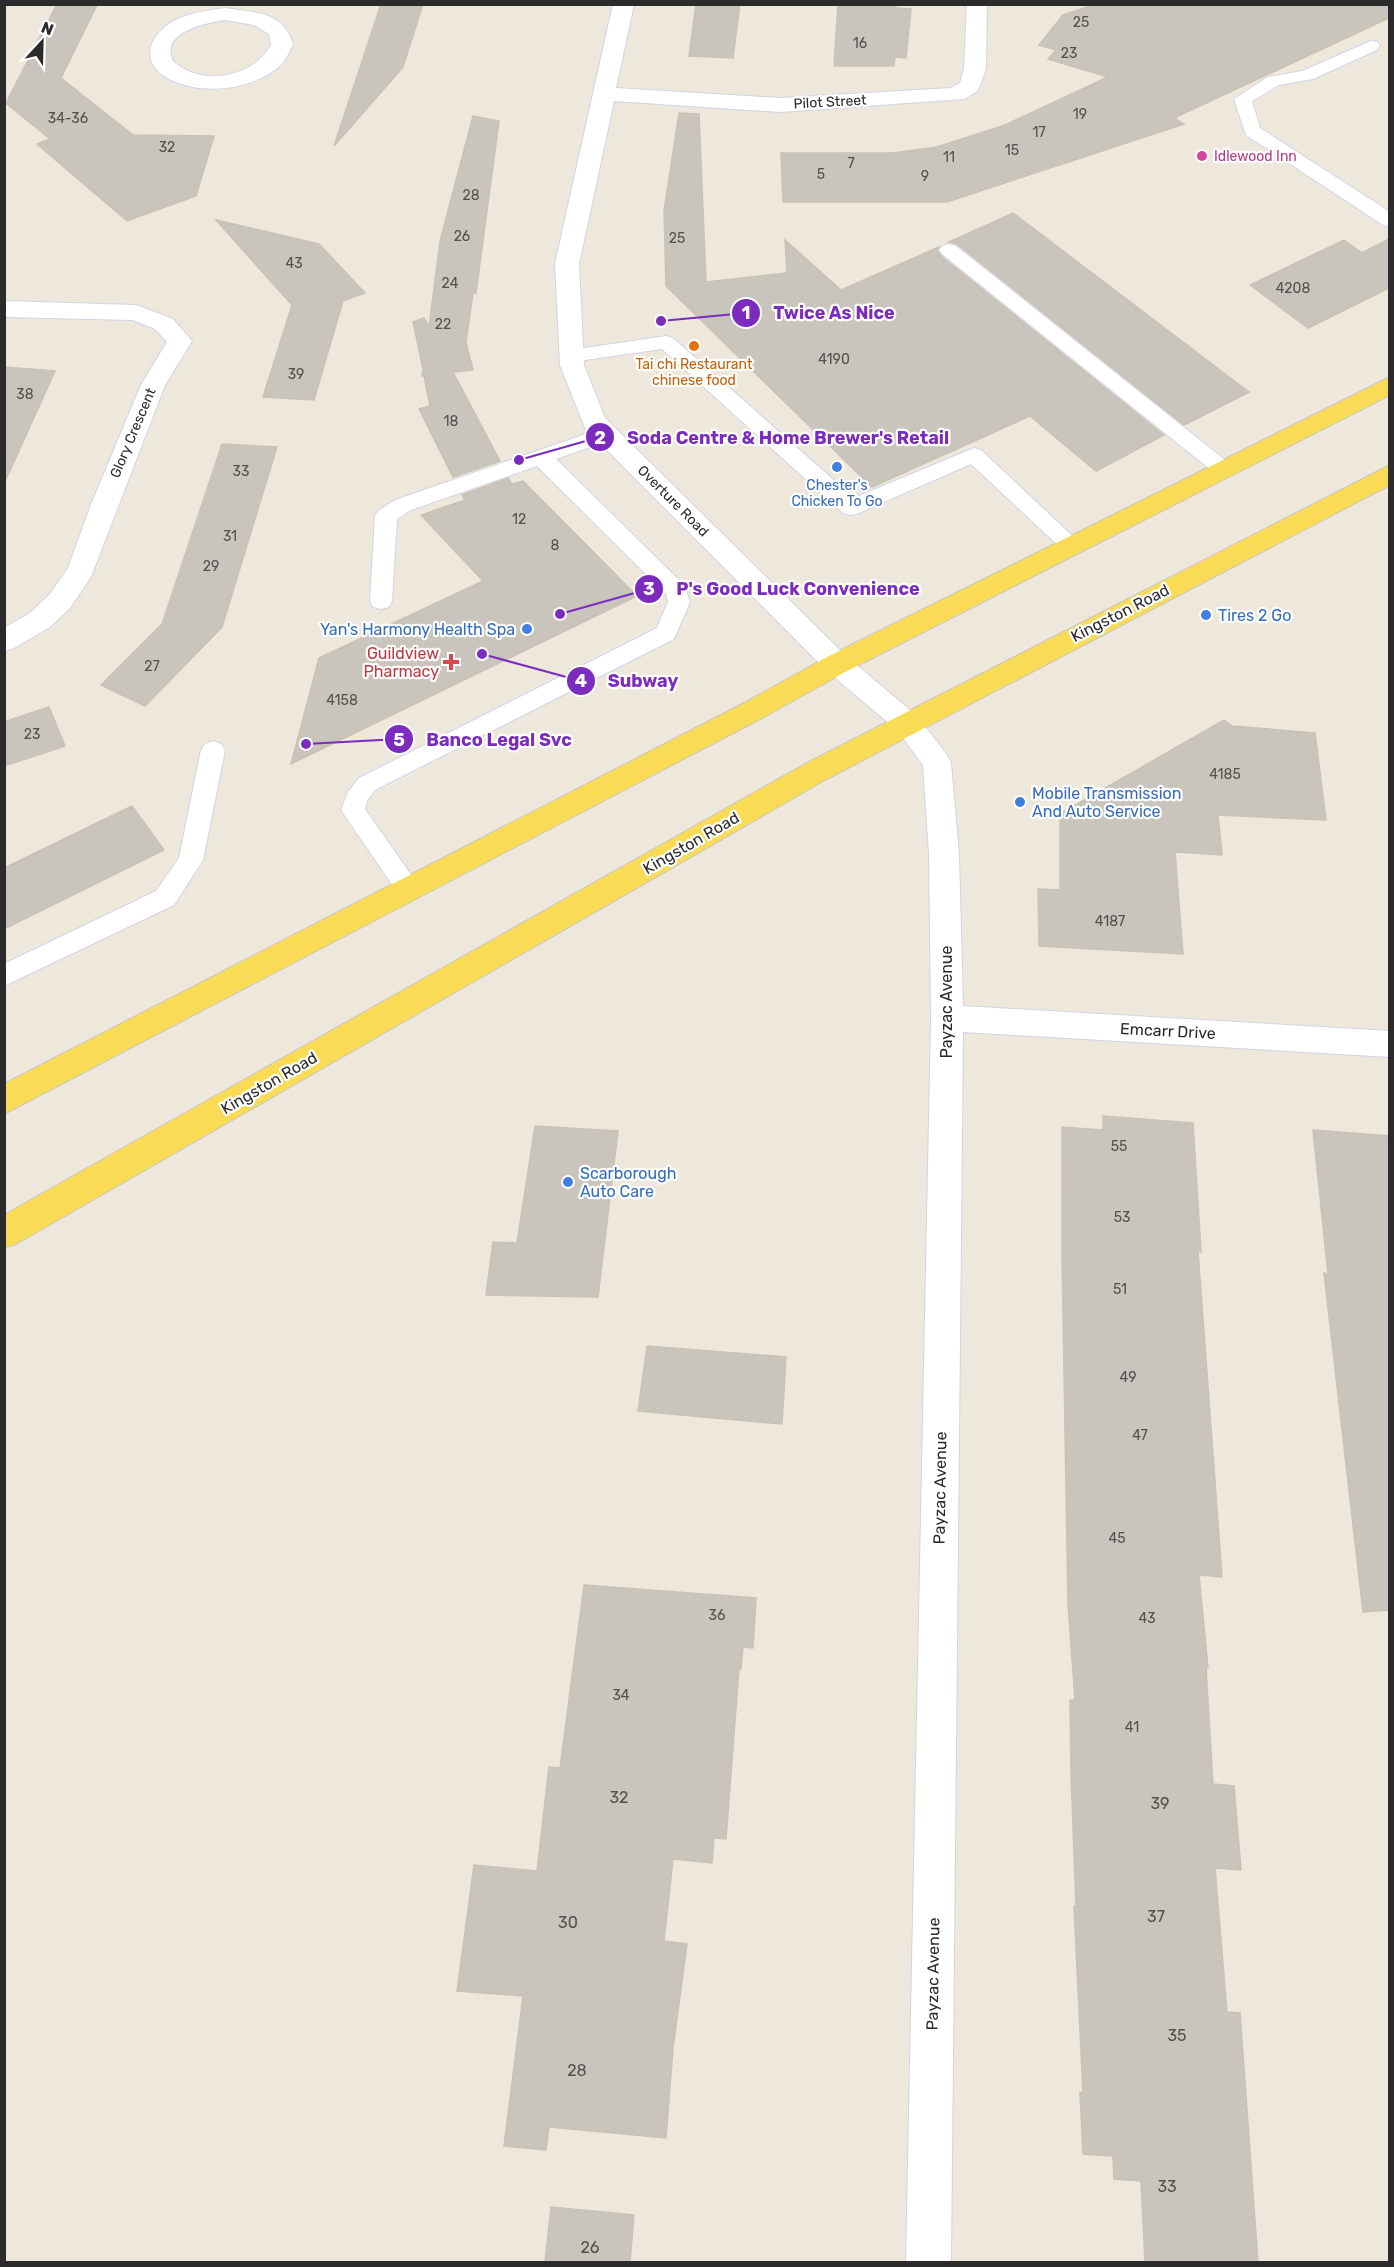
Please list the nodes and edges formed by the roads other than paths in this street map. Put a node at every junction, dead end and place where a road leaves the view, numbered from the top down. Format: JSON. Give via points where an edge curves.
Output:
{"nodes":[{"id":1,"x":624,"y":4,"type":"edge"},
{"id":2,"x":977,"y":4,"type":"edge"},
{"id":3,"x":250,"y":10,"type":"edge"},
{"id":4,"x":1371,"y":46,"type":"dead end"},
{"id":5,"x":606,"y":94,"type":"junction"},
{"id":6,"x":1389,"y":221,"type":"edge"},
{"id":7,"x":950,"y":250,"type":"dead end"},
{"id":8,"x":4,"y":309,"type":"edge"},
{"id":9,"x":571,"y":356,"type":"junction"},
{"id":10,"x":1389,"y":385,"type":"edge"},
{"id":11,"x":606,"y":434,"type":"junction"},
{"id":12,"x":541,"y":457,"type":"junction"},
{"id":13,"x":1223,"y":469,"type":"junction"},
{"id":14,"x":1389,"y":474,"type":"edge"},
{"id":15,"x":1071,"y":545,"type":"junction"},
{"id":16,"x":381,"y":601,"type":"dead end"},
{"id":17,"x":4,"y":641,"type":"edge"},
{"id":18,"x":837,"y":663,"type":"junction"},
{"id":19,"x":907,"y":723,"type":"junction"},
{"id":20,"x":213,"y":750,"type":"dead end"},
{"id":21,"x":409,"y":889,"type":"junction"},
{"id":22,"x":4,"y":976,"type":"edge"},
{"id":23,"x":947,"y":1018,"type":"junction"},
{"id":24,"x":1389,"y":1044,"type":"edge"},
{"id":25,"x":4,"y":1100,"type":"edge"},
{"id":26,"x":4,"y":1233,"type":"edge"},
{"id":27,"x":929,"y":2262,"type":"edge"}],
"edges":[{"from":1,"to":5,"type":"street","name":"Overture Road"},
{"from":2,"to":5,"type":"street","name":"Pilot Street","via":[[975,69],[970,86],[956,94],[781,105]]},
{"from":3,"to":3,"type":"street","via":[[205,17],[172,31],[162,41],[158,53],[162,64],[179,76],[206,82],[247,77],[264,69],[277,59],[283,48],[282,37]]},
{"from":4,"to":6,"type":"lane","via":[[1307,75],[1274,81],[1243,99],[1252,131]]},
{"from":5,"to":9,"type":"street","name":"Overture Road","via":[[567,264]]},
{"from":7,"to":13,"type":"lane"},
{"from":8,"to":17,"type":"street","name":"Glory Crescent","via":[[136,313],[164,324],[180,341],[153,385],[81,570],[40,620]]},
{"from":9,"to":11,"type":"street","name":"Overture Road","via":[[594,423]]},
{"from":9,"to":15,"type":"lane","via":[[666,342],[851,508],[974,455]]},
{"from":10,"to":13,"type":"main road"},
{"from":11,"to":12,"type":"lane"},
{"from":11,"to":18,"type":"street","name":"Overture Road"},
{"from":12,"to":16,"type":"lane","via":[[403,505],[386,516]]},
{"from":12,"to":21,"type":"lane","via":[[676,591],[679,602],[666,633],[367,784],[356,798],[353,810]]},
{"from":13,"to":15,"type":"main road"},
{"from":14,"to":19,"type":"main road","name":"Kingston Road"},
{"from":15,"to":18,"type":"main road"},
{"from":18,"to":19,"type":"street","name":"Overture Road"},
{"from":18,"to":21,"type":"main road"},
{"from":19,"to":23,"type":"street","name":"Payzac Avenue","via":[[937,762],[944,854]]},
{"from":19,"to":26,"type":"main road","name":"Kingston Road"},
{"from":20,"to":22,"type":"lane","via":[[191,860],[165,898]]},
{"from":21,"to":25,"type":"main road"},
{"from":23,"to":24,"type":"street","name":"Emcarr Drive"},
{"from":23,"to":27,"type":"street","name":"Payzac Avenue"}]}
